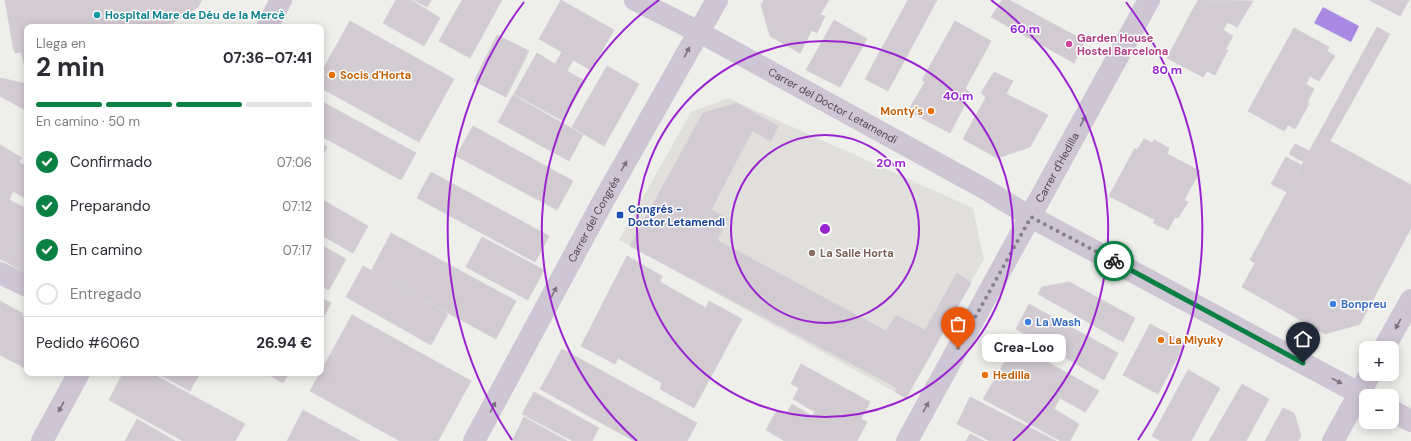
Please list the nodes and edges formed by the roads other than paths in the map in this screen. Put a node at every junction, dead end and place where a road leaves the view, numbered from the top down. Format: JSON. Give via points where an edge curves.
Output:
{"nodes":[{"id":1,"x":281,"y":0,"type":"edge"},
{"id":2,"x":635,"y":0,"type":"edge"},
{"id":3,"x":717,"y":0,"type":"edge"},
{"id":4,"x":1149,"y":0,"type":"edge"},
{"id":5,"x":269,"y":24,"type":"edge"},
{"id":6,"x":697,"y":32,"type":"junction"},
{"id":7,"x":1031,"y":217,"type":"junction"},
{"id":8,"x":0,"y":273,"type":"edge"},
{"id":9,"x":24,"y":285,"type":"edge"},
{"id":10,"x":1411,"y":300,"type":"edge"},
{"id":11,"x":1388,"y":341,"type":"edge"},
{"id":12,"x":77,"y":376,"type":"edge"},
{"id":13,"x":1359,"y":393,"type":"edge"},
{"id":14,"x":1359,"y":401,"type":"edge"},
{"id":15,"x":1399,"y":415,"type":"edge"},
{"id":16,"x":1411,"y":421,"type":"edge"},
{"id":17,"x":42,"y":441,"type":"edge"},
{"id":18,"x":474,"y":441,"type":"edge"},
{"id":19,"x":907,"y":441,"type":"edge"},
{"id":20,"x":1333,"y":441,"type":"edge"}],
"edges":[{"from":1,"to":5,"type":"street"},
{"from":2,"to":6,"type":"street","name":"Carrer del Doctor Letamendi"},
{"from":3,"to":6,"type":"street","name":"Carrer del Congrés"},
{"from":7,"to":4,"type":"street","name":"Carrer d'Hedilla","one_way":true},
{"from":6,"to":7,"type":"street","name":"Carrer del Doctor Letamendi","via":[[976,184]]},
{"from":18,"to":6,"type":"street","name":"Carrer del Congrés","one_way":true},
{"from":7,"to":13,"type":"street","name":"Carrer del Doctor Letamendi","one_way":true},
{"from":19,"to":7,"type":"street","name":"Carrer d'Hedilla","one_way":true},
{"from":8,"to":9,"type":"street"},
{"from":10,"to":11,"type":"street","one_way":true},
{"from":12,"to":17,"type":"street","one_way":true},
{"from":14,"to":20,"type":"street"},
{"from":15,"to":16,"type":"street"}]}
